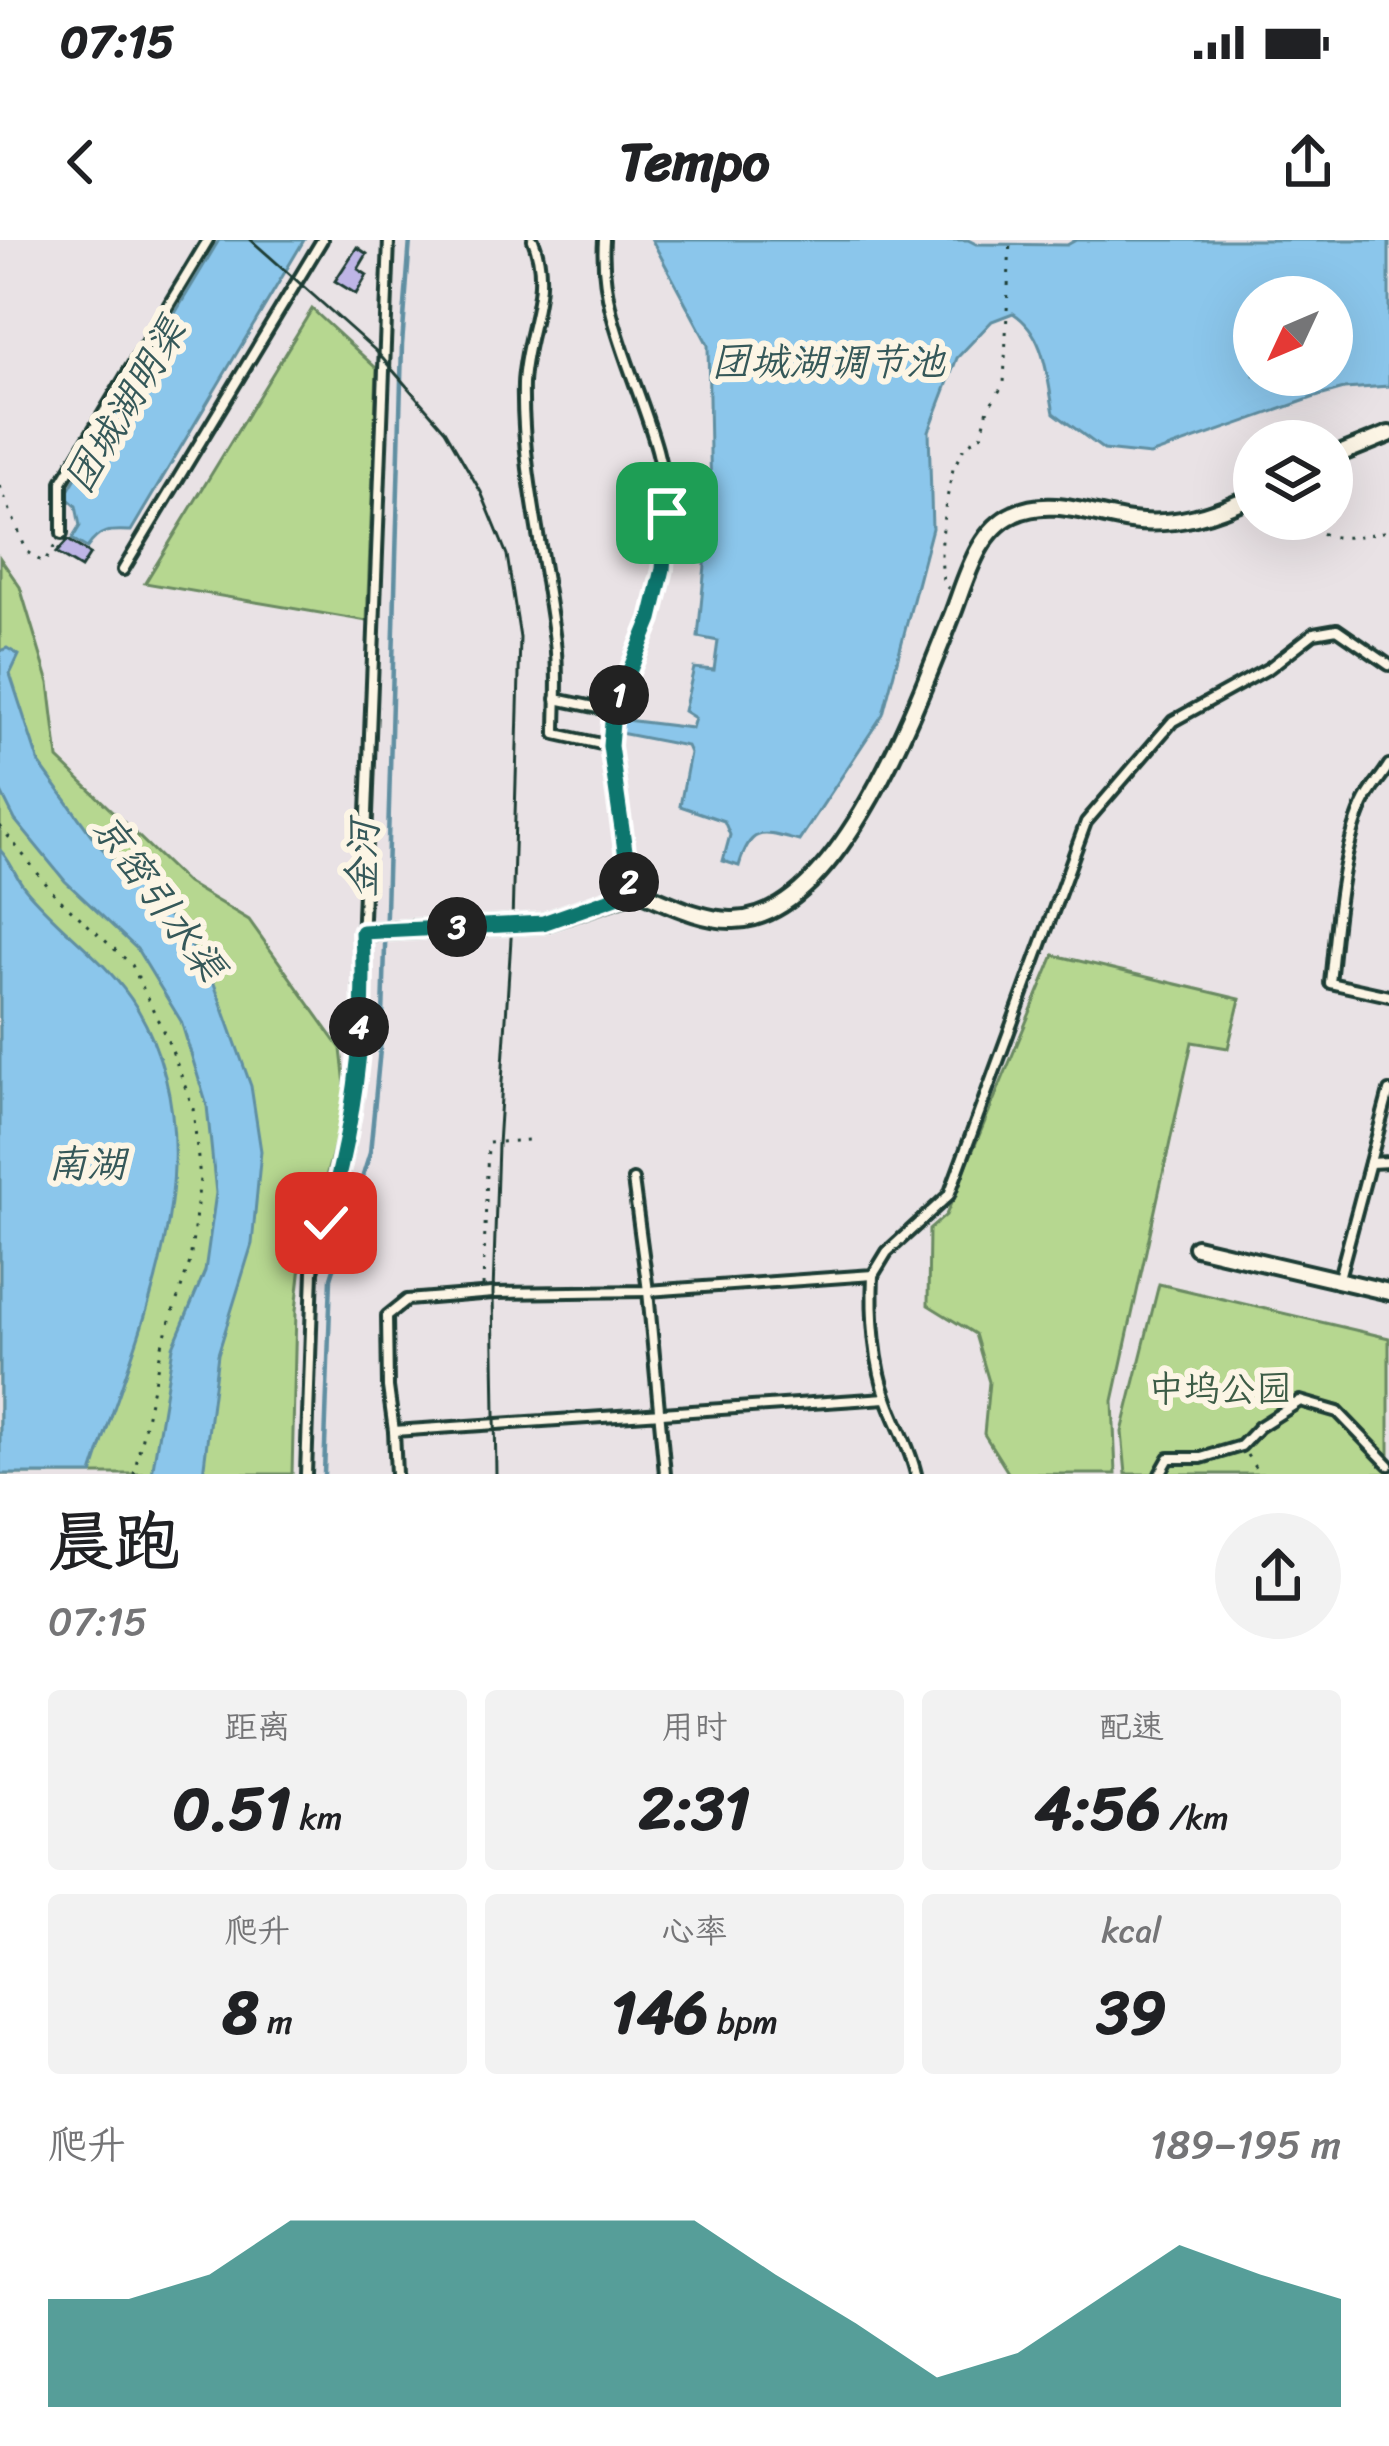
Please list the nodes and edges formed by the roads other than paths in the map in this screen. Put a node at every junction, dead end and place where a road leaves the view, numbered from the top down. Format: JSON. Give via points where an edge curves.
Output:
{"nodes":[{"id":1,"x":208,"y":240,"type":"edge"},
{"id":2,"x":322,"y":240,"type":"edge"},
{"id":3,"x":389,"y":240,"type":"edge"},
{"id":4,"x":533,"y":240,"type":"edge"},
{"id":5,"x":604,"y":240,"type":"edge"},
{"id":6,"x":1389,"y":434,"type":"edge"},
{"id":7,"x":1353,"y":449,"type":"edge"},
{"id":8,"x":1233,"y":502,"type":"edge"},
{"id":9,"x":62,"y":534,"type":"road end"},
{"id":10,"x":123,"y":570,"type":"dead end"},
{"id":11,"x":1389,"y":665,"type":"edge"},
{"id":12,"x":556,"y":699,"type":"junction"},
{"id":13,"x":613,"y":711,"type":"junction"},
{"id":14,"x":610,"y":746,"type":"junction"},
{"id":15,"x":1389,"y":765,"type":"edge"},
{"id":16,"x":631,"y":892,"type":"junction"},
{"id":17,"x":368,"y":932,"type":"junction"},
{"id":18,"x":1389,"y":996,"type":"edge"},
{"id":19,"x":1389,"y":1091,"type":"edge"},
{"id":20,"x":1389,"y":1162,"type":"edge"},
{"id":21,"x":1370,"y":1163,"type":"junction"},
{"id":22,"x":633,"y":1180,"type":"dead end"},
{"id":23,"x":1196,"y":1247,"type":"dead end"},
{"id":24,"x":873,"y":1275,"type":"junction"},
{"id":25,"x":1339,"y":1280,"type":"junction"},
{"id":26,"x":649,"y":1291,"type":"junction"},
{"id":27,"x":1389,"y":1292,"type":"edge"},
{"id":28,"x":886,"y":1398,"type":"junction"},
{"id":29,"x":659,"y":1413,"type":"junction"},
{"id":30,"x":394,"y":1431,"type":"junction"},
{"id":31,"x":1389,"y":1465,"type":"edge"},
{"id":32,"x":306,"y":1474,"type":"edge"},
{"id":33,"x":396,"y":1474,"type":"edge"},
{"id":34,"x":665,"y":1474,"type":"edge"},
{"id":35,"x":916,"y":1474,"type":"edge"},
{"id":36,"x":1160,"y":1474,"type":"edge"}],
"edges":[{"from":1,"to":9,"type":"lane","via":[[62,482]]},
{"from":2,"to":10,"type":"lane"},
{"from":3,"to":17,"type":"lane"},
{"from":4,"to":12,"type":"lane","via":[[541,287],[523,384]]},
{"from":5,"to":13,"type":"lane","via":[[608,295],[667,513],[651,619]]},
{"from":6,"to":7,"type":"street"},
{"from":8,"to":16,"type":"street","via":[[1184,522],[1134,522],[1055,506],[1012,514],[980,546],[886,772],[800,893],[769,913],[734,920]]},
{"from":11,"to":24,"type":"lane","via":[[1337,629],[1314,633],[1173,722],[1086,822],[949,1195],[886,1252]]},
{"from":12,"to":13,"type":"lane"},
{"from":12,"to":14,"type":"lane","via":[[556,734]]},
{"from":13,"to":14,"type":"lane"},
{"from":14,"to":16,"type":"lane"},
{"from":15,"to":18,"type":"lane","via":[[1363,804],[1330,983]]},
{"from":16,"to":17,"type":"street","via":[[543,923]]},
{"from":17,"to":32,"type":"lane","via":[[356,1100],[313,1271]]},
{"from":19,"to":21,"type":"lane"},
{"from":20,"to":21,"type":"lane"},
{"from":21,"to":25,"type":"lane"},
{"from":22,"to":26,"type":"lane"},
{"from":23,"to":25,"type":"street"},
{"from":24,"to":26,"type":"lane"},
{"from":24,"to":28,"type":"lane"},
{"from":25,"to":27,"type":"street"},
{"from":26,"to":29,"type":"lane"},
{"from":26,"to":30,"type":"lane","via":[[407,1300],[387,1316]]},
{"from":28,"to":29,"type":"lane"},
{"from":28,"to":35,"type":"lane"},
{"from":29,"to":30,"type":"lane"},
{"from":29,"to":34,"type":"lane"},
{"from":30,"to":33,"type":"lane"},
{"from":31,"to":36,"type":"lane","via":[[1338,1412],[1300,1401],[1241,1446],[1169,1457]]}]}
